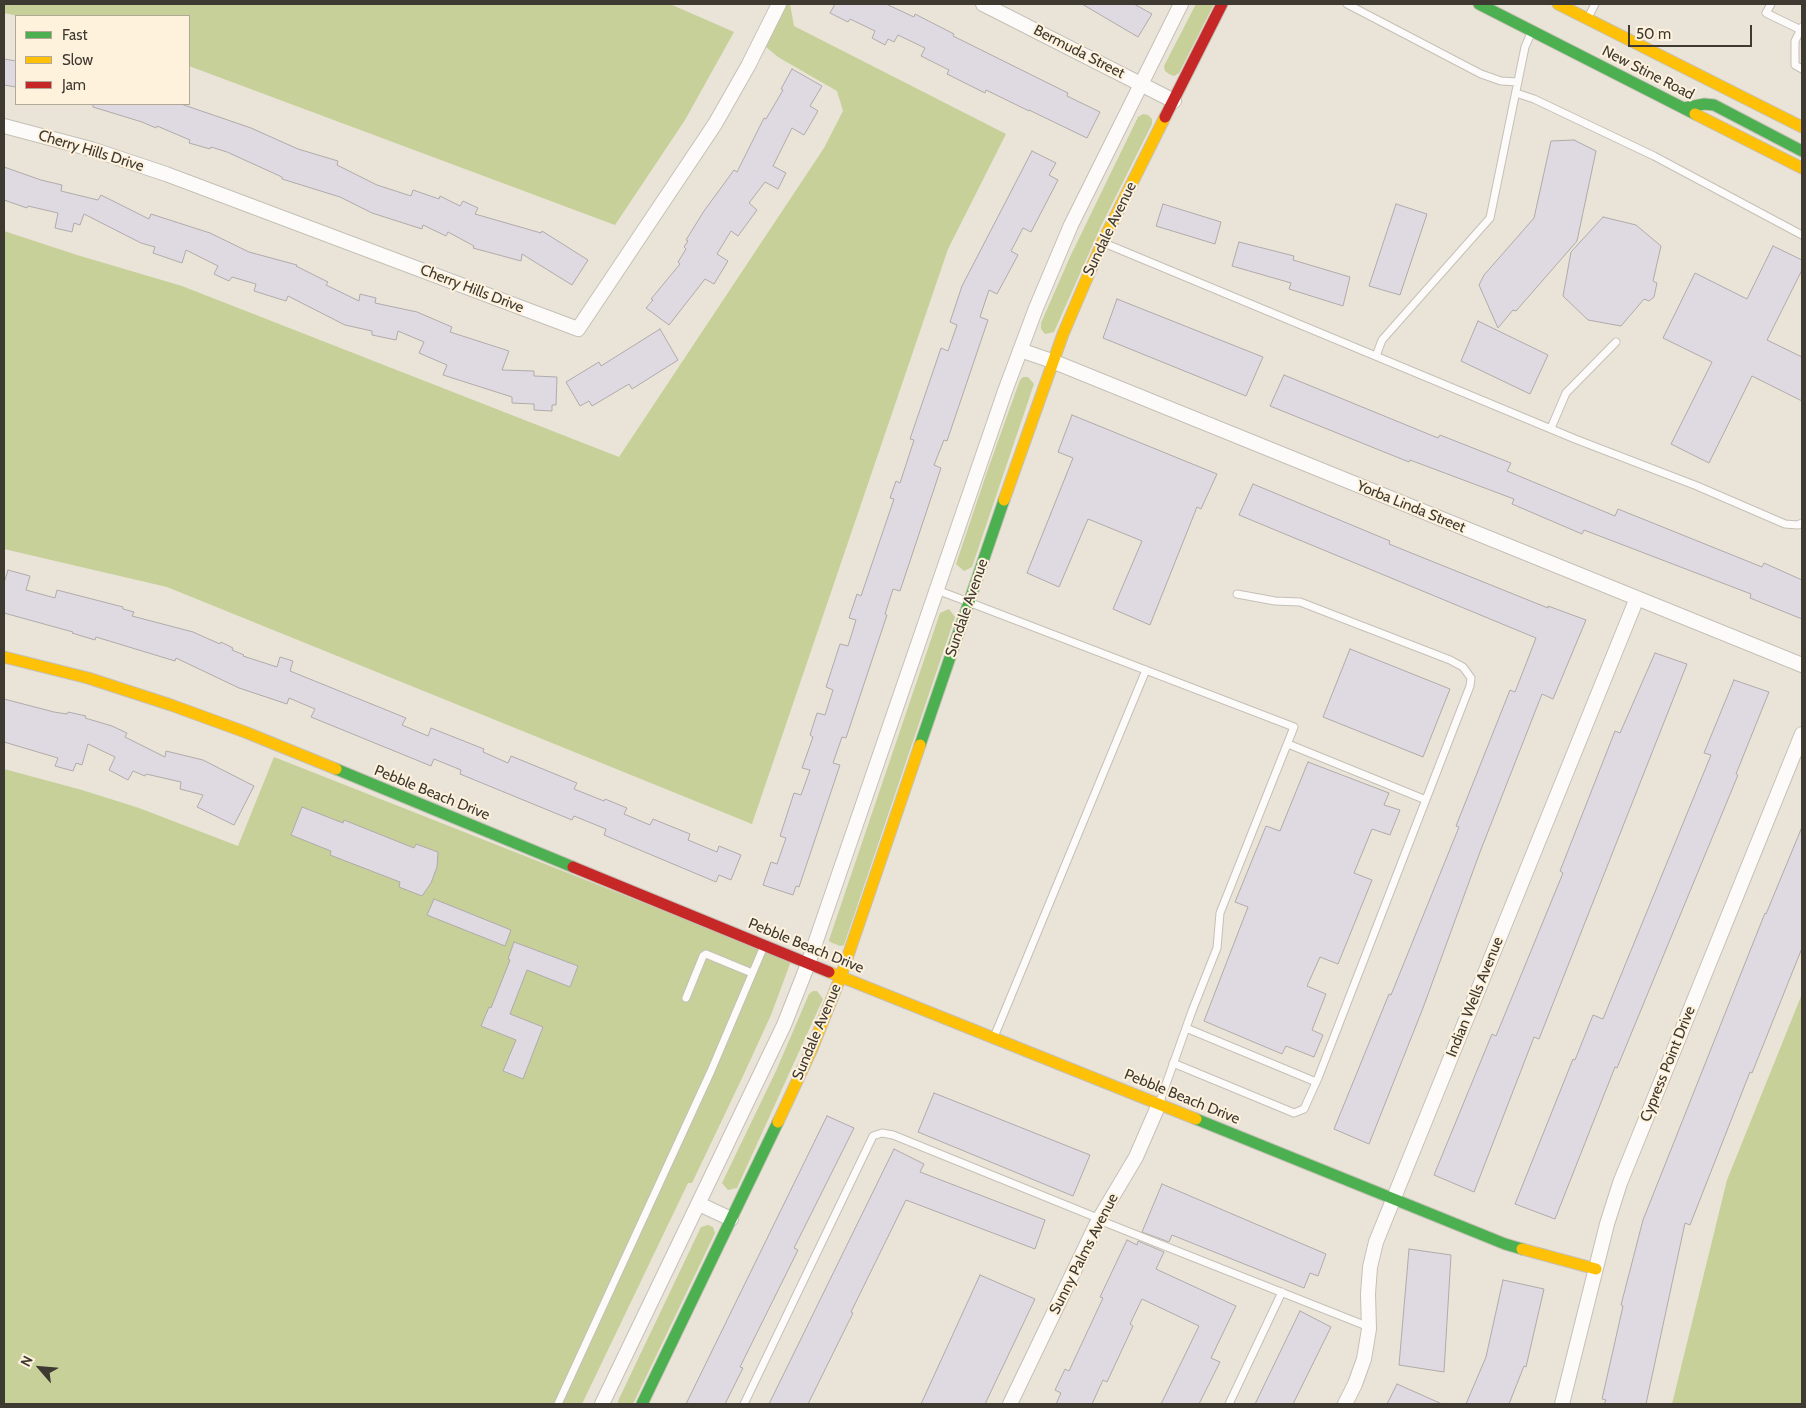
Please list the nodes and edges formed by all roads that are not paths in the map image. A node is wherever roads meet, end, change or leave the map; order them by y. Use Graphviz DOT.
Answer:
graph roads {
  1 [pos="779,4"];
  2 [pos="983,4"];
  3 [pos="1181,4"];
  4 [pos="1222,4"];
  5 [pos="1347,4"];
  6 [pos="1479,4"];
  7 [pos="1558,4"];
  8 [pos="1596,4"];
  9 [pos="1771,4"];
  10 [pos="1588,19"];
  11 [pos="1801,29"];
  12 [pos="1532,30"];
  13 [pos="1802,68"];
  14 [pos="1518,82"];
  15 [pos="1142,84"];
  16 [pos="1516,93"];
  17 [pos="1174,100"];
  18 [pos="1684,108"];
  19 [pos="4,126"];
  20 [pos="1802,127"];
  21 [pos="1802,151"];
  22 [pos="1802,168"];
  23 [pos="1802,235"];
  24 [pos="1102,243"];
  25 [pos="1616,342"];
  26 [pos="1020,350"];
  27 [pos="1376,356"];
  28 [pos="1052,361"];
  29 [pos="1550,428"];
  30 [pos="1802,523"];
  31 [pos="937,590"];
  32 [pos="1238,594"];
  33 [pos="1637,598"];
  34 [pos="969,601"];
  35 [pos="4,657"];
  36 [pos="1802,665"];
  37 [pos="1146,670"];
  38 [pos="1802,734"];
  39 [pos="1288,744"];
  40 [pos="1426,800"];
  41 [pos="764,946"];
  42 [pos="808,964"];
  43 [pos="752,973"];
  44 [pos="841,976"];
  45 [pos="686,998"];
  46 [pos="1186,1028"];
  47 [pos="994,1037"];
  48 [pos="1173,1063"];
  49 [pos="1316,1082"];
  50 [pos="1159,1104"];
  51 [pos="1393,1199"];
  52 [pos="698,1204"];
  53 [pos="730,1219"];
  54 [pos="1099,1219"];
  55 [pos="1596,1269"];
  56 [pos="1282,1292"];
  57 [pos="1368,1327"];
  58 [pos="558,1404"];
  59 [pos="602,1404"];
  60 [pos="642,1404"];
  61 [pos="744,1404"];
  62 [pos="1010,1404"];
  63 [pos="1228,1404"];
  64 [pos="1345,1404"];
  65 [pos="1562,1404"];
  1 -- 19 [label="street, Cherry Hills Drive"];
  2 -- 15 [label="street, Bermuda Street"];
  3 -- 15 [label="street"];
  4 -- 17 [label="street, Sundale Avenue"];
  5 -- 14 [label="lane"];
  6 -- 12 [label="street, New Stine Road"];
  7 -- 10 [label="street, New Stine Road"];
  8 -- 10 [label="lane"];
  9 -- 11 [label="lane"];
  10 -- 20 [label="street, New Stine Road"];
  11 -- 13 [label="lane"];
  12 -- 14 [label="lane"];
  12 -- 18 [label="street, New Stine Road"];
  14 -- 16 [label="lane"];
  15 -- 17 [label="street, Bermuda Street"];
  15 -- 26 [label="street"];
  16 -- 23 [label="lane"];
  16 -- 27 [label="lane"];
  17 -- 24 [label="street, Sundale Avenue"];
  18 -- 21 [label="street"];
  18 -- 22 [label="street, New Stine Road"];
  24 -- 27 [label="lane"];
  24 -- 28 [label="street, Sundale Avenue"];
  25 -- 29 [label="lane"];
  26 -- 28 [label="street, Yorba Linda Street"];
  26 -- 31 [label="street"];
  27 -- 29 [label="lane"];
  28 -- 33 [label="street, Yorba Linda Street"];
  28 -- 34 [label="street, Sundale Avenue"];
  29 -- 30 [label="lane"];
  31 -- 34 [label="lane"];
  31 -- 42 [label="street"];
  32 -- 40 [label="lane"];
  33 -- 36 [label="street, Yorba Linda Street"];
  33 -- 51 [label="street, Indian Wells Avenue"];
  34 -- 37 [label="lane"];
  34 -- 44 [label="street, Sundale Avenue"];
  35 -- 41 [label="street, Pebble Beach Drive"];
  37 -- 39 [label="lane"];
  37 -- 47 [label="lane"];
  38 -- 55 [label="street, Cypress Point Drive"];
  39 -- 40 [label="lane"];
  39 -- 46 [label="lane"];
  40 -- 49 [label="lane"];
  41 -- 42 [label="street, Pebble Beach Drive"];
  41 -- 43 [label="lane"];
  42 -- 44 [label="street, Pebble Beach Drive"];
  42 -- 52 [label="street"];
  43 -- 45 [label="lane"];
  43 -- 58 [label="lane"];
  44 -- 47 [label="street, Pebble Beach Drive"];
  44 -- 53 [label="street, Sundale Avenue"];
  46 -- 48 [label="lane"];
  46 -- 49 [label="lane"];
  47 -- 50 [label="street, Pebble Beach Drive"];
  48 -- 49 [label="lane"];
  48 -- 50 [label="lane"];
  50 -- 51 [label="street, Pebble Beach Drive"];
  50 -- 54 [label="street, Sunny Palms Avenue"];
  51 -- 55 [label="street, Pebble Beach Drive"];
  51 -- 57 [label="street, Indian Wells Avenue"];
  52 -- 53 [label="street"];
  52 -- 59 [label="street"];
  53 -- 60 [label="street, Sundale Avenue"];
  54 -- 56 [label="lane"];
  54 -- 61 [label="lane"];
  54 -- 62 [label="street, Sunny Palms Avenue"];
  55 -- 65 [label="street, Cypress Point Drive"];
  56 -- 57 [label="lane"];
  56 -- 63 [label="lane"];
  57 -- 64 [label="street, Indian Wells Avenue"];
}
